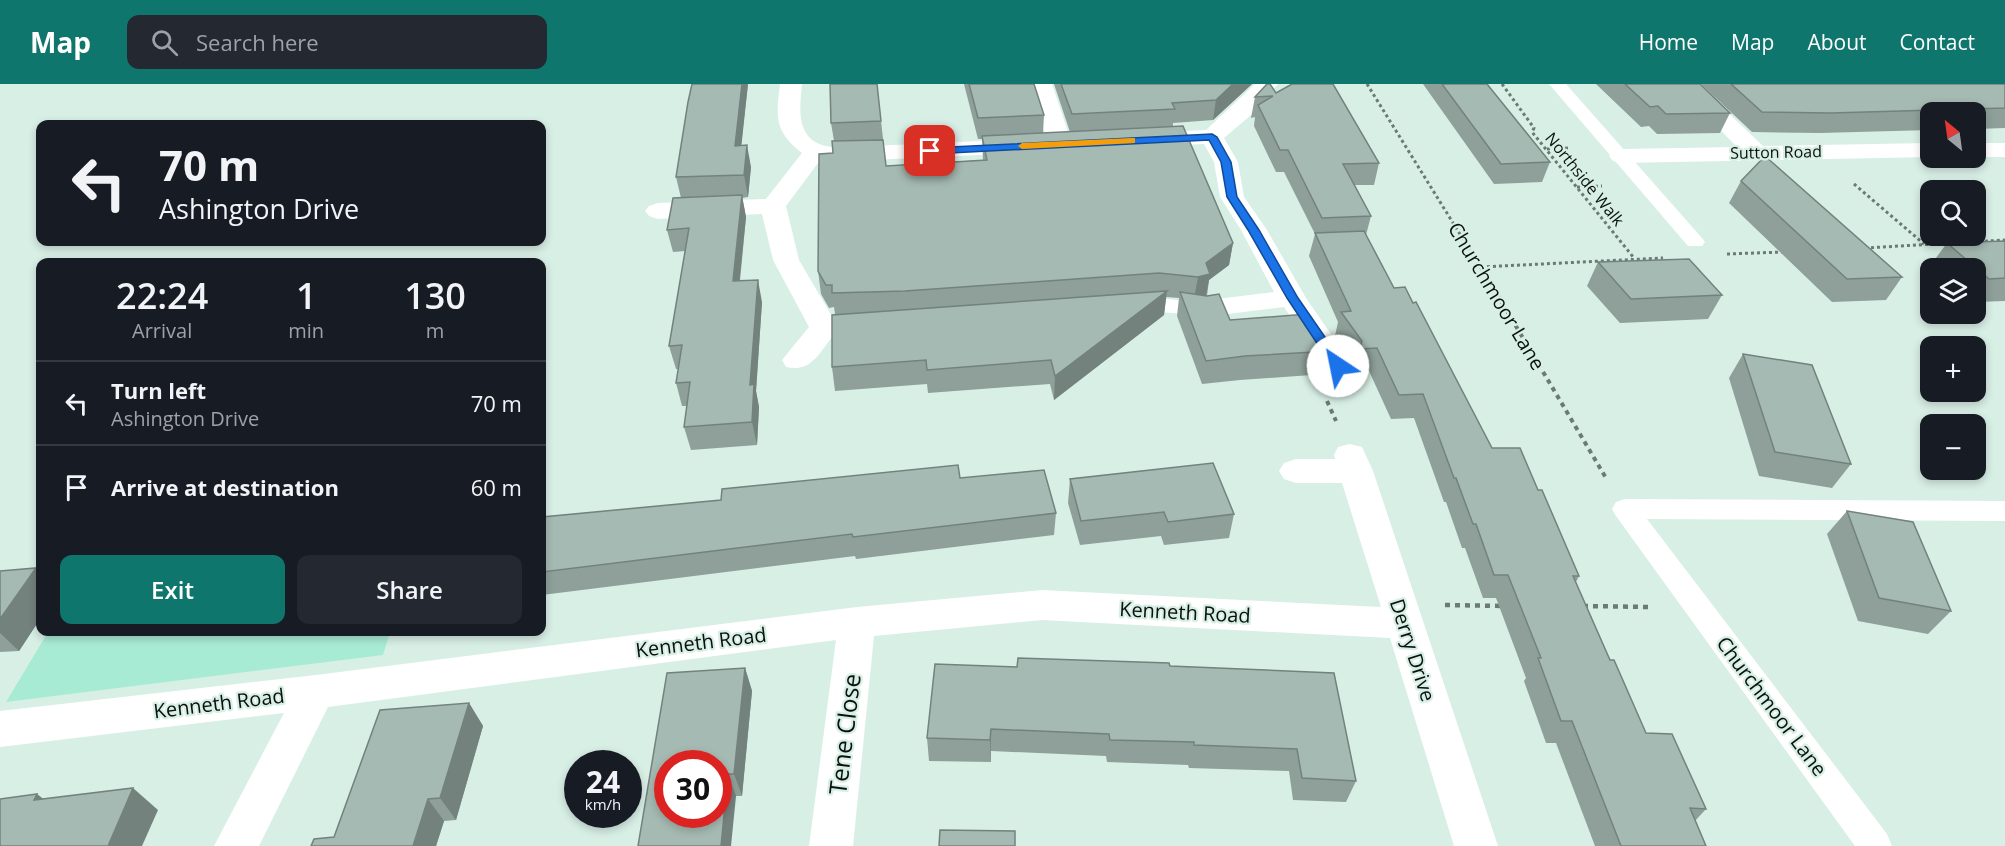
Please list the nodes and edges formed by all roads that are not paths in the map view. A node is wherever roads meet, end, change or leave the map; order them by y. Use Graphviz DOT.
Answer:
graph roads {
  1 [pos="791,84"];
  2 [pos="1041,84"];
  3 [pos="1267,84"];
  4 [pos="1557,84"];
  5 [pos="1686,84"];
  6 [pos="1212,137"];
  7 [pos="1118,141"];
  8 [pos="1083,143"];
  9 [pos="1060,144"];
  10 [pos="1920,150"];
  11 [pos="1986,150"];
  12 [pos="2005,150"];
  13 [pos="815,152"];
  14 [pos="1757,153"];
  15 [pos="1621,156"];
  16 [pos="773,206"];
  17 [pos="658,211"];
  18 [pos="1695,242"];
  19 [pos="1292,298"];
  20 [pos="1111,308"];
  21 [pos="1203,308"];
  22 [pos="902,323"];
  23 [pos="824,328"];
  24 [pos="797,360"];
  25 [pos="1338,366"];
  26 [pos="1296,471"];
  27 [pos="2005,511"];
  28 [pos="1402,614"];
  29 [pos="857,622"];
  30 [pos="316,692"];
  31 [pos="0,729"];
  32 [pos="236,846"];
  33 [pos="831,846"];
  34 [pos="1476,846"];
  35 [pos="1875,846"];
  1 -- 13 [label="street"];
  2 -- 9 [label="street"];
  3 -- 6 [label="street"];
  4 -- 15 [label="lane"];
  5 -- 14 [label="street"];
  6 -- 7 [label="street"];
  6 -- 19 [label="street"];
  8 -- 9 [label="street"];
  9 -- 13 [label="street"];
  10 -- 14 [label="street, Sutton Road"];
  11 -- 12 [label="street"];
  13 -- 16 [label="street"];
  14 -- 15 [label="street, Sutton Road"];
  15 -- 18 [label="lane"];
  16 -- 17 [label="street"];
  16 -- 23 [label="street"];
  19 -- 21 [label="street"];
  19 -- 25 [label="street"];
  20 -- 21 [label="lane"];
  22 -- 23 [label="street"];
  23 -- 24 [label="street"];
  26 -- 28 [label="street, Derry Drive"];
  27 -- 35 [label="lane, Churchmoor Lane"];
  28 -- 29 [label="street, Kenneth Road"];
  28 -- 34 [label="street, Derry Drive"];
  29 -- 30 [label="street, Kenneth Road"];
  29 -- 33 [label="street, Tene Close"];
  30 -- 31 [label="street, Kenneth Road"];
  30 -- 32 [label="street"];
}
